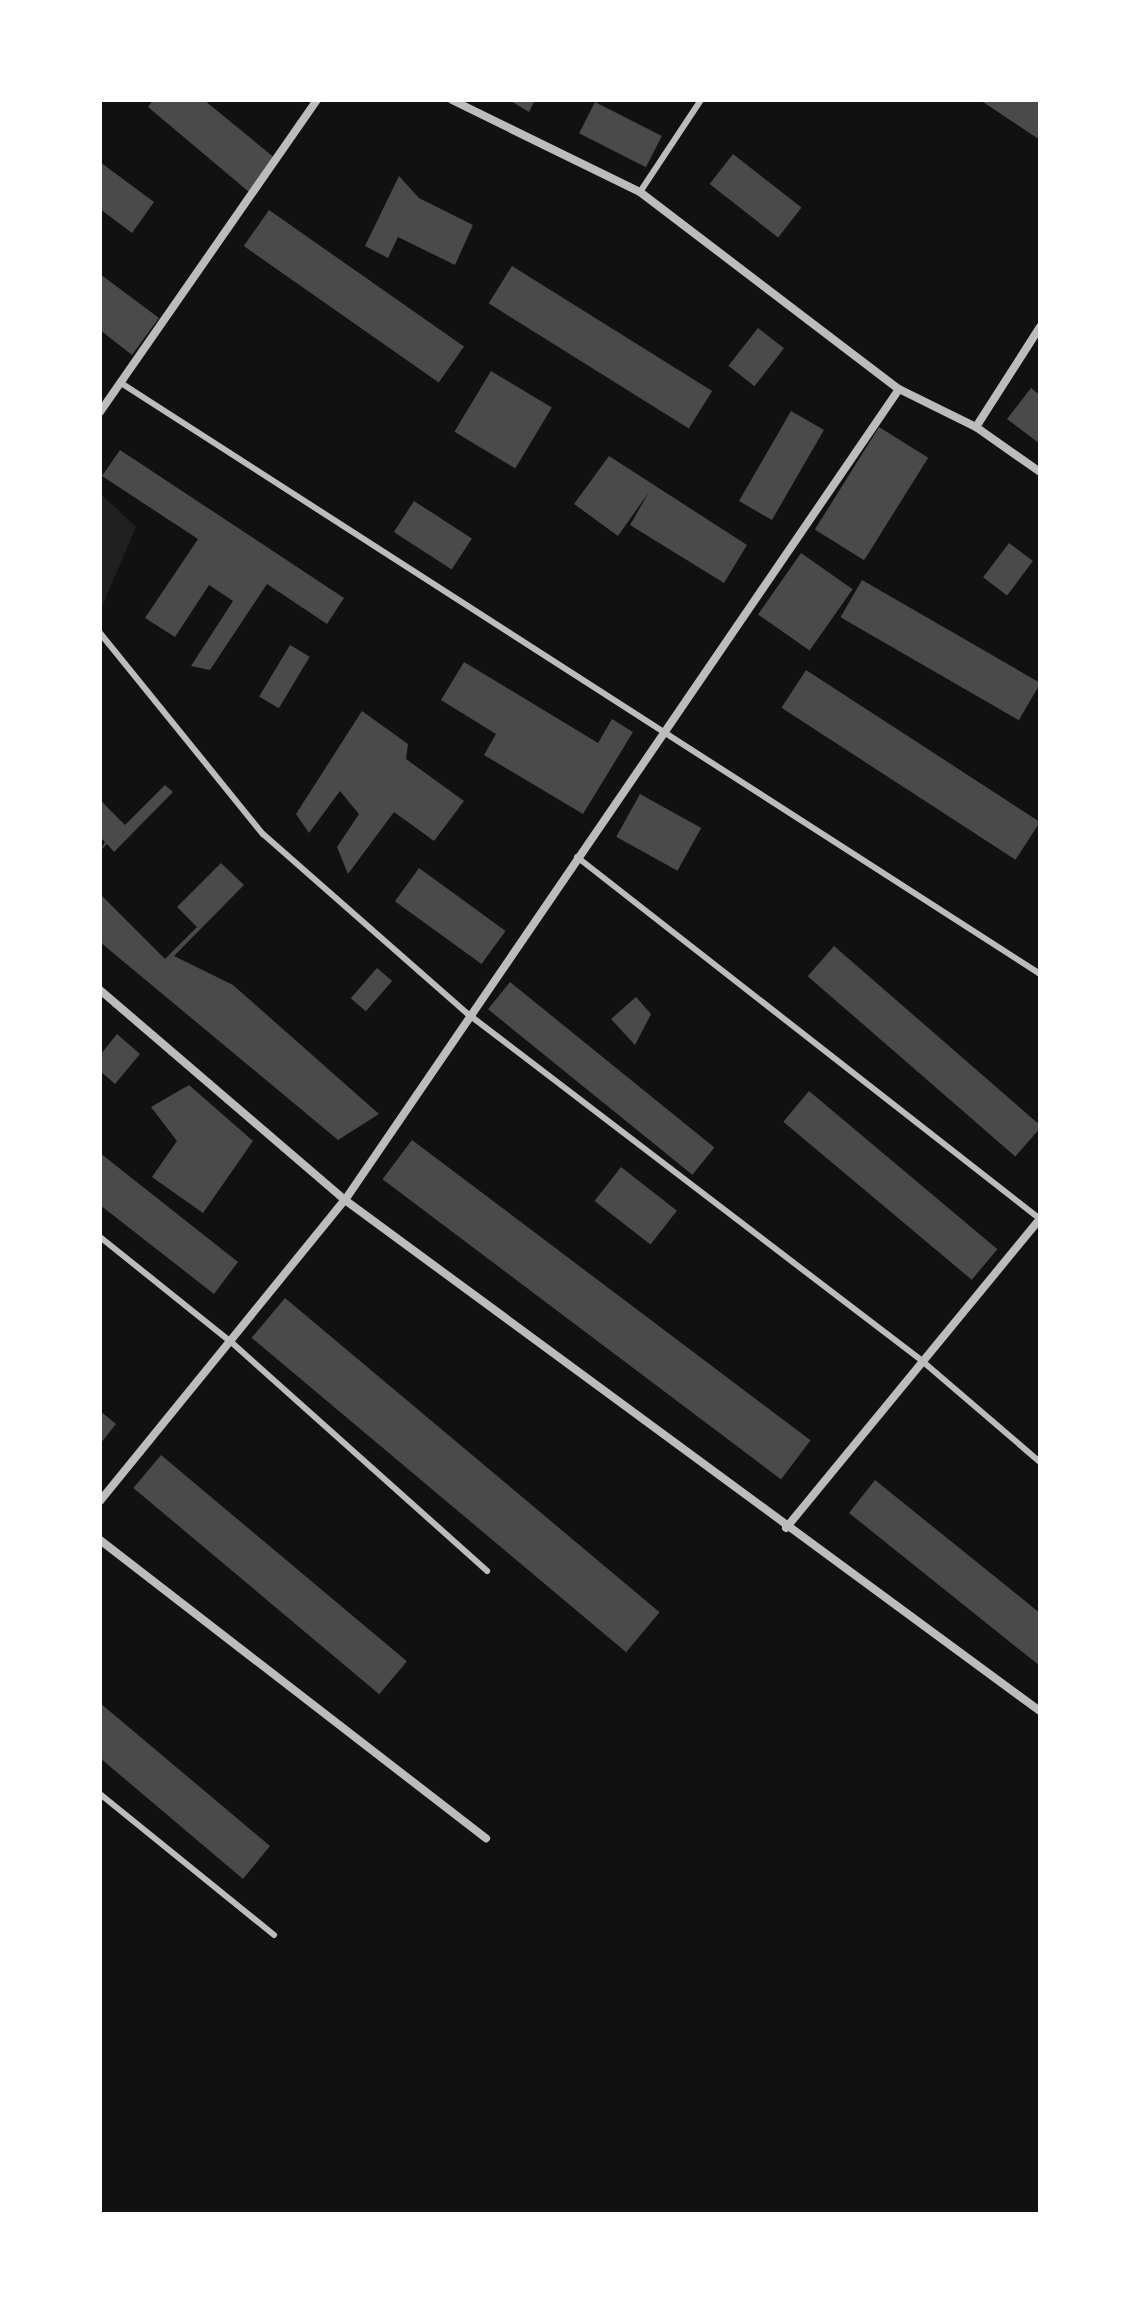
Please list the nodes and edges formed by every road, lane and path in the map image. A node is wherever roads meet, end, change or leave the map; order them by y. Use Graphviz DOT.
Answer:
graph roads {
  1 [pos="317,100"];
  2 [pos="452,100"];
  3 [pos="701,100"];
  4 [pos="640,192"];
  5 [pos="1040,327"];
  6 [pos="121,383"];
  7 [pos="899,389"];
  8 [pos="100,412"];
  9 [pos="976,427"];
  10 [pos="1040,472"];
  11 [pos="100,633"];
  12 [pos="662,733"];
  13 [pos="577,857"];
  14 [pos="1040,974"];
  15 [pos="100,990"];
  16 [pos="468,1014"];
  17 [pos="345,1200"];
  18 [pos="1040,1219"];
  19 [pos="100,1237"];
  20 [pos="230,1341"];
  21 [pos="921,1360"];
  22 [pos="1040,1462"];
  23 [pos="100,1501"];
  24 [pos="786,1528"];
  25 [pos="100,1540"];
  26 [pos="487,1571"];
  27 [pos="1040,1711"];
  28 [pos="100,1794"];
  29 [pos="486,1838"];
  30 [pos="274,1935"];
  1 -- 6 [label="street"];
  2 -- 4 [label="street"];
  3 -- 4 [label="lane"];
  4 -- 7 [label="street"];
  5 -- 9 [label="street"];
  6 -- 8 [label="street"];
  6 -- 12 [label="lane"];
  7 -- 9 [label="street"];
  7 -- 12 [label="street"];
  9 -- 10 [label="street"];
  11 -- 16 [label="lane"];
  12 -- 13 [label="street"];
  12 -- 14 [label="lane"];
  13 -- 16 [label="street"];
  13 -- 18 [label="lane"];
  15 -- 17 [label="street"];
  16 -- 17 [label="street"];
  16 -- 21 [label="lane"];
  17 -- 20 [label="street"];
  17 -- 24 [label="street"];
  18 -- 21 [label="street"];
  19 -- 20 [label="lane"];
  20 -- 23 [label="street"];
  20 -- 26 [label="lane"];
  21 -- 22 [label="lane"];
  21 -- 24 [label="street"];
  24 -- 27 [label="street"];
  25 -- 29 [label="street"];
  28 -- 30 [label="lane"];
}
